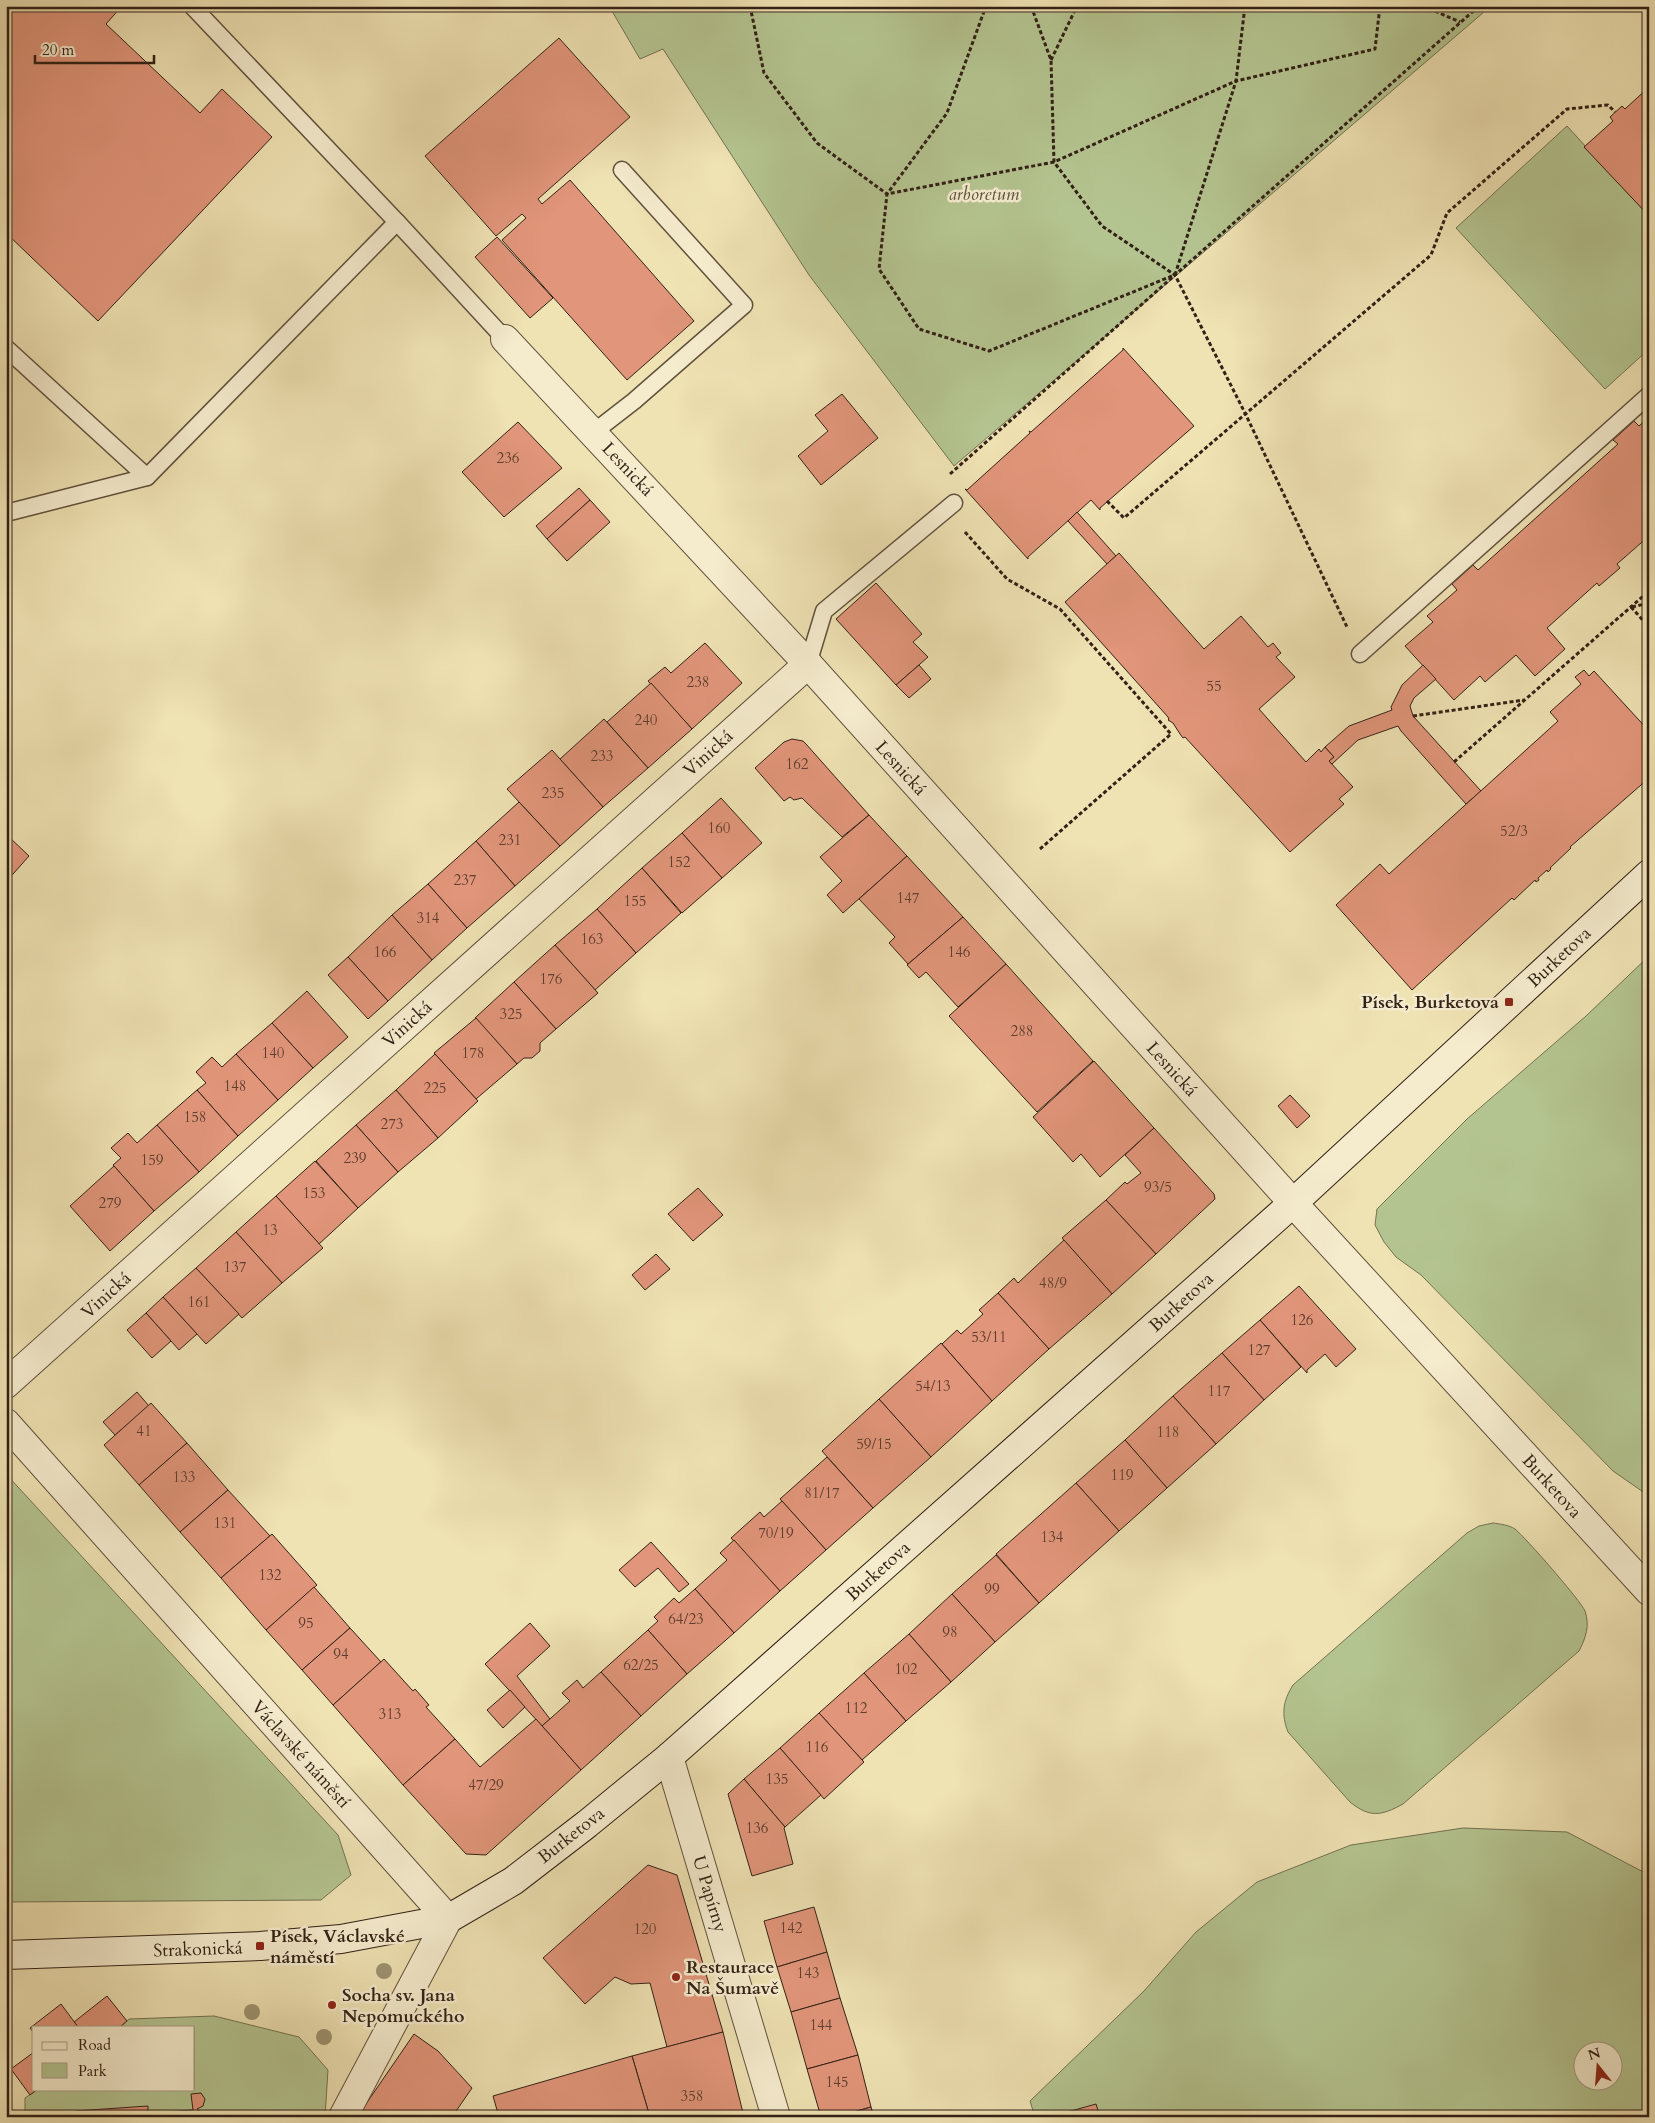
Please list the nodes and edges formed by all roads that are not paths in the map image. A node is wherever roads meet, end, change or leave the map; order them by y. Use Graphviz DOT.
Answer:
graph roads {
  1 [pos="192,6"];
  2 [pos="622,170"];
  3 [pos="398,222"];
  4 [pos="505,339"];
  5 [pos="6,348"];
  6 [pos="1649,395"];
  7 [pos="594,432"];
  8 [pos="146,477"];
  9 [pos="949,507"];
  10 [pos="6,513"];
  11 [pos="1360,654"];
  12 [pos="808,664"];
  13 [pos="1649,874"];
  14 [pos="1293,1203"];
  15 [pos="6,1384"];
  16 [pos="6,1423"];
  17 [pos="1649,1591"];
  18 [pos="669,1757"];
  19 [pos="448,1919"];
  20 [pos="6,1954"];
  21 [pos="343,2117"];
  22 [pos="776,2117"];
  1 -- 3 [label="lane"];
  2 -- 7 [label="lane"];
  3 -- 4 [label="lane"];
  3 -- 8 [label="lane"];
  4 -- 7 [label="street, Lesnická"];
  5 -- 8 [label="lane"];
  6 -- 11 [label="lane"];
  7 -- 12 [label="street, Lesnická"];
  8 -- 10 [label="lane"];
  9 -- 12 [label="lane"];
  12 -- 14 [label="street, Lesnická"];
  12 -- 15 [label="street, Vinická"];
  13 -- 14 [label="street, Burketova"];
  14 -- 17 [label="street, Burketova"];
  14 -- 18 [label="street, Burketova"];
  16 -- 19 [label="street, Václavské náměstí"];
  18 -- 19 [label="street, Burketova"];
  18 -- 22 [label="street, U Papírny"];
  19 -- 20 [label="street, Strakonická"];
  19 -- 21 [label="street"];
}
